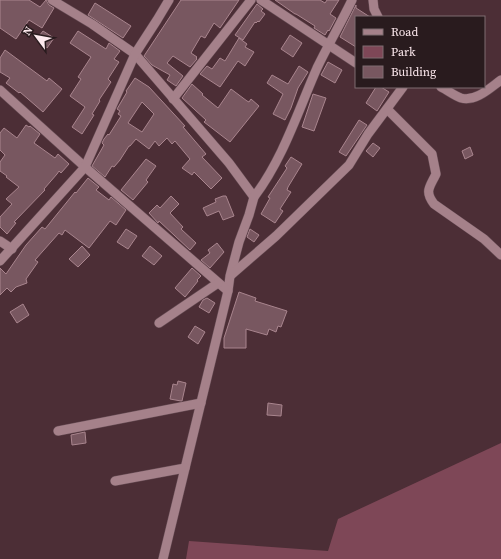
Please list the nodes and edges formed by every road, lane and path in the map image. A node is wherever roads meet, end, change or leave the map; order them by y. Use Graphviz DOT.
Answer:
graph roads {
  1 [pos="52,0"];
  2 [pos="169,0"];
  3 [pos="251,0"];
  4 [pos="261,0"];
  5 [pos="352,0"];
  6 [pos="373,0"];
  7 [pos="378,16"];
  8 [pos="329,46"];
  9 [pos="135,54"];
  10 [pos="355,62"];
  11 [pos="501,80"];
  12 [pos="399,88"];
  13 [pos="444,88"];
  14 [pos="0,90"];
  15 [pos="173,99"];
  16 [pos="387,109"];
  17 [pos="85,167"];
  18 [pos="254,197"];
  19 [pos="0,241"];
  20 [pos="12,249"];
  21 [pos="501,255"];
  22 [pos="0,261"];
  23 [pos="230,276"];
  24 [pos="218,283"];
  25 [pos="228,291"];
  26 [pos="159,323"];
  27 [pos="201,403"];
  28 [pos="58,431"];
  29 [pos="185,468"];
  30 [pos="115,481"];
  31 [pos="166,559"];
  1 -- 9 [label="street"];
  2 -- 9 [label="street"];
  3 -- 15 [label="street"];
  4 -- 8 [label="street"];
  5 -- 8 [label="street"];
  6 -- 7 [label="street"];
  8 -- 10 [label="street"];
  8 -- 18 [label="street"];
  9 -- 15 [label="street"];
  9 -- 17 [label="street"];
  11 -- 13 [label="street"];
  12 -- 16 [label="street"];
  14 -- 17 [label="street"];
  15 -- 18 [label="street"];
  16 -- 21 [label="street"];
  16 -- 23 [label="street"];
  17 -- 20 [label="street"];
  17 -- 24 [label="street"];
  18 -- 23 [label="street"];
  19 -- 20 [label="street"];
  20 -- 22 [label="street"];
  23 -- 25 [label="street"];
  24 -- 25 [label="street"];
  24 -- 26 [label="street"];
  25 -- 27 [label="street"];
  27 -- 28 [label="street"];
  27 -- 29 [label="street"];
  29 -- 30 [label="street"];
  29 -- 31 [label="street"];
}
